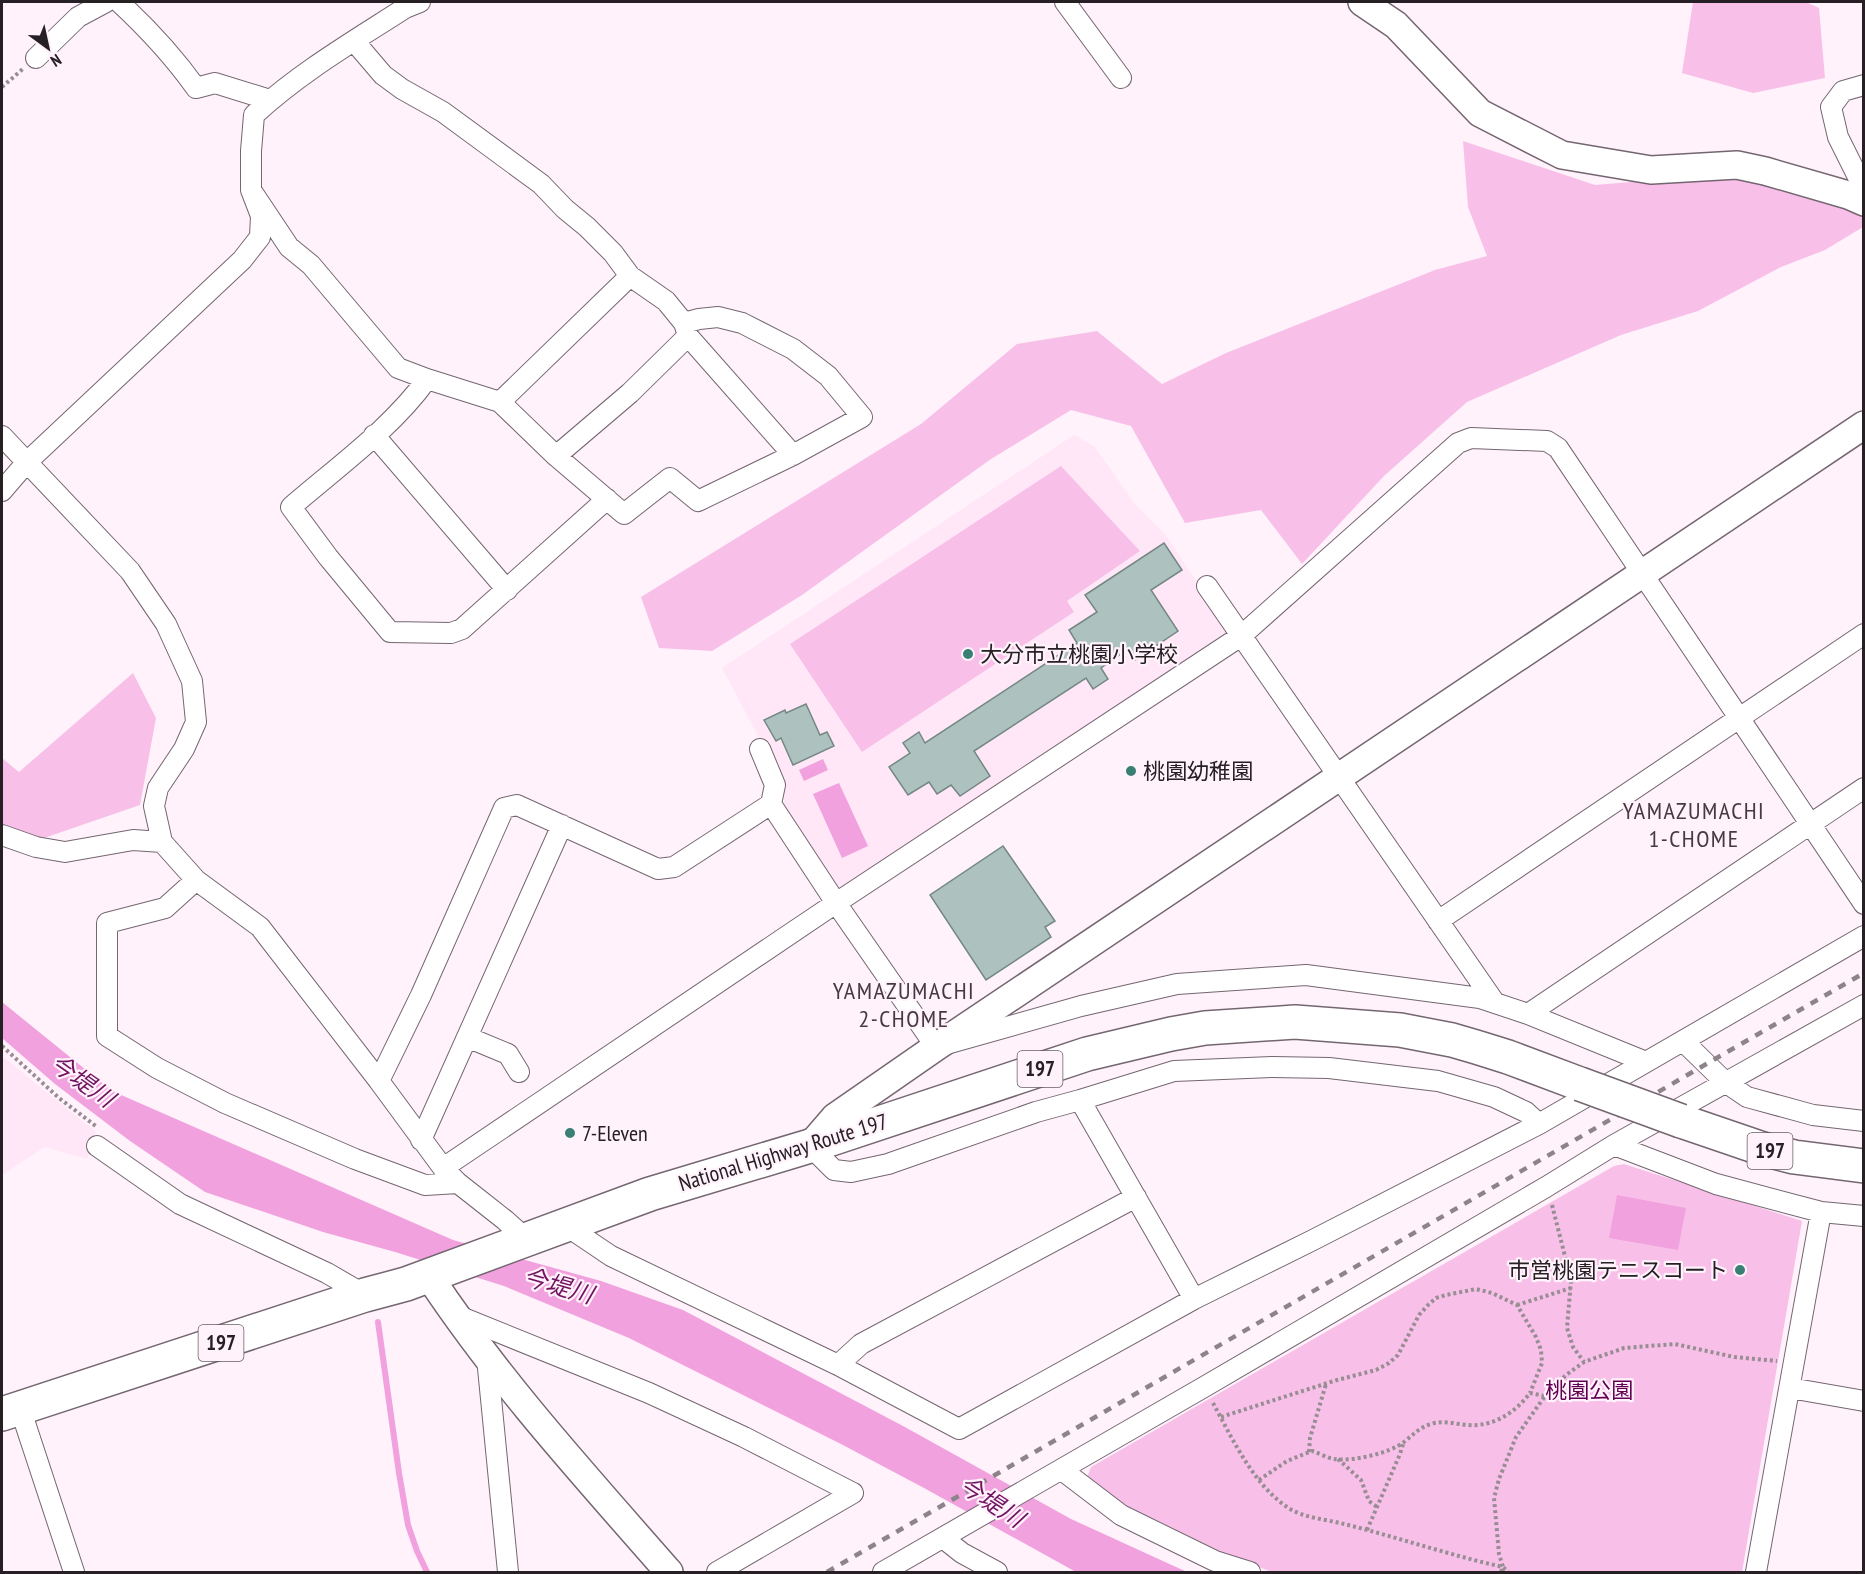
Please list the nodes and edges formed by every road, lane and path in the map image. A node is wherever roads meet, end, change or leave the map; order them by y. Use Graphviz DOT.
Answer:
graph roads {
  1 [pos="106,2"];
  2 [pos="119,2"];
  3 [pos="420,2"];
  4 [pos="1065,2"];
  5 [pos="1362,2"];
  6 [pos="354,41"];
  7 [pos="36,58"];
  8 [pos="1121,78"];
  9 [pos="1863,85"];
  10 [pos="2,87"];
  11 [pos="270,100"];
  12 [pos="1863,189"];
  13 [pos="251,190"];
  14 [pos="1863,202"];
  15 [pos="630,276"];
  16 [pos="686,330"];
  17 [pos="427,379"];
  18 [pos="500,402"];
  19 [pos="1863,424"];
  20 [pos="374,435"];
  21 [pos="2,436"];
  22 [pos="793,455"];
  23 [pos="556,456"];
  24 [pos="26,463"];
  25 [pos="2,491"];
  26 [pos="607,499"];
  27 [pos="1641,574"];
  28 [pos="1207,586"];
  29 [pos="507,590"];
  30 [pos="1863,634"];
  31 [pos="1241,636"];
  32 [pos="1739,718"];
  33 [pos="760,749"];
  34 [pos="1339,777"];
  35 [pos="1863,788"];
  36 [pos="771,804"];
  37 [pos="1810,824"];
  38 [pos="562,825"];
  39 [pos="2,835"];
  40 [pos="162,842"];
  41 [pos="195,880"];
  42 [pos="836,903"];
  43 [pos="1863,904"];
  44 [pos="1438,921"];
  45 [pos="1863,936"];
  46 [pos="1495,1003"];
  47 [pos="1863,1005"];
  48 [pos="1528,1014"];
  49 [pos="467,1037"];
  50 [pos="1683,1041"];
  51 [pos="2,1046"];
  52 [pos="936,1047"];
  53 [pos="1646,1062"];
  54 [pos="519,1072"];
  55 [pos="379,1082"];
  56 [pos="1725,1082"];
  57 [pos="1080,1100"];
  58 [pos="1863,1121"];
  59 [pos="1539,1124"];
  60 [pos="101,1140"];
  61 [pos="421,1140"];
  62 [pos="1614,1145"];
  63 [pos="810,1146"];
  64 [pos="1863,1166"];
  65 [pos="443,1168"];
  66 [pos="458,1183"];
  67 [pos="1546,1187"];
  68 [pos="1136,1197"];
  69 [pos="1821,1212"];
  70 [pos="1863,1216"];
  71 [pos="565,1225"];
  72 [pos="521,1242"];
  73 [pos="435,1274"];
  74 [pos="1570,1288"];
  75 [pos="365,1295"];
  76 [pos="1194,1299"];
  77 [pos="1517,1305"];
  78 [pos="454,1314"];
  79 [pos="487,1358"];
  80 [pos="1584,1362"];
  81 [pos="1794,1364"];
  82 [pos="838,1365"];
  83 [pos="1326,1384"];
  84 [pos="1204,1387"];
  85 [pos="1790,1388"];
  86 [pos="1530,1394"];
  87 [pos="1545,1396"];
  88 [pos="1863,1401"];
  89 [pos="11,1411"];
  90 [pos="1221,1417"];
  91 [pos="1403,1443"];
  92 [pos="1309,1452"];
  93 [pos="1338,1459"];
  94 [pos="1062,1470"];
  95 [pos="1259,1480"];
  96 [pos="1377,1507"];
  97 [pos="1367,1530"];
  98 [pos="952,1533"];
  99 [pos="1502,1570"];
  100 [pos="74,1572"];
  101 [pos="508,1572"];
  102 [pos="669,1572"];
  103 [pos="717,1572"];
  104 [pos="883,1572"];
  105 [pos="997,1572"];
  106 [pos="1250,1572"];
  107 [pos="1508,1572"];
  108 [pos="1756,1572"];
  1 -- 7 [label="street"];
  2 -- 11 [label="street"];
  3 -- 6 [label="street"];
  4 -- 8 [label="street"];
  5 -- 14 [label="street"];
  6 -- 11 [label="street"];
  6 -- 15 [label="street"];
  7 -- 10 [label="path"];
  9 -- 12 [label="street"];
  11 -- 13 [label="street"];
  13 -- 17 [label="street"];
  13 -- 24 [label="street"];
  15 -- 16 [label="street"];
  15 -- 18 [label="street"];
  16 -- 22 [label="street"];
  16 -- 22 [label="street"];
  16 -- 23 [label="street"];
  17 -- 18 [label="street"];
  17 -- 20 [label="street"];
  18 -- 23 [label="street"];
  19 -- 27 [label="street"];
  20 -- 29 [label="street"];
  20 -- 29 [label="street"];
  21 -- 24 [label="street"];
  22 -- 26 [label="street"];
  23 -- 26 [label="street"];
  24 -- 25 [label="street"];
  24 -- 40 [label="street"];
  26 -- 29 [label="street"];
  27 -- 31 [label="street"];
  27 -- 32 [label="street"];
  27 -- 34 [label="street"];
  28 -- 31 [label="street"];
  30 -- 32 [label="street"];
  31 -- 34 [label="street"];
  31 -- 42 [label="street"];
  32 -- 37 [label="street"];
  32 -- 44 [label="street"];
  33 -- 36 [label="street"];
  34 -- 44 [label="street"];
  34 -- 52 [label="street"];
  35 -- 37 [label="street"];
  36 -- 38 [label="street"];
  36 -- 42 [label="street"];
  37 -- 43 [label="street"];
  37 -- 48 [label="street"];
  38 -- 49 [label="street"];
  38 -- 55 [label="street"];
  39 -- 40 [label="street"];
  40 -- 41 [label="street"];
  41 -- 55 [label="street"];
  41 -- 66 [label="street"];
  42 -- 52 [label="street"];
  42 -- 65 [label="street"];
  44 -- 46 [label="street"];
  45 -- 50 [label="street"];
  46 -- 48 [label="street"];
  46 -- 52 [label="street"];
  47 -- 56 [label="street"];
  48 -- 53 [label="street"];
  49 -- 54 [label="street"];
  49 -- 61 [label="street"];
  50 -- 53 [label="street"];
  50 -- 56 [label="street"];
  51 -- 60 [label="path"];
  52 -- 63 [label="street"];
  53 -- 59 [label="street"];
  55 -- 61 [label="street"];
  56 -- 58 [label="street"];
  56 -- 62 [label="street"];
  57 -- 59 [label="street"];
  57 -- 63 [label="street"];
  57 -- 68 [label="street"];
  59 -- 76 [label="street"];
  60 -- 75 [label="street"];
  61 -- 65 [label="street"];
  62 -- 67 [label="street"];
  62 -- 69 [label="street"];
  63 -- 64 [label="highway, National Highway Route 197 / 197, bridge"];
  63 -- 71 [label="highway, National Highway Route 197 / 197"];
  65 -- 66 [label="street"];
  66 -- 72 [label="street"];
  67 -- 74 [label="path"];
  67 -- 84 [label="street"];
  68 -- 76 [label="street"];
  68 -- 82 [label="street"];
  69 -- 70 [label="street"];
  69 -- 81 [label="street"];
  71 -- 72 [label="highway, National Highway Route 197 / 197"];
  71 -- 82 [label="street"];
  72 -- 73 [label="highway, National Highway Route 197 / 197"];
  73 -- 75 [label="highway, National Highway Route 197 / 197"];
  73 -- 78 [label="street"];
  74 -- 77 [label="path"];
  74 -- 80 [label="path"];
  75 -- 89 [label="highway, National Highway Route 197 / 197"];
  76 -- 82 [label="street"];
  77 -- 83 [label="path"];
  77 -- 86 [label="path"];
  78 -- 79 [label="street"];
  78 -- 103 [label="street"];
  79 -- 101 [label="street"];
  79 -- 102 [label="street"];
  80 -- 81 [label="path"];
  80 -- 87 [label="path"];
  81 -- 85 [label="street"];
  83 -- 90 [label="path"];
  83 -- 92 [label="path"];
  84 -- 90 [label="path"];
  84 -- 94 [label="street"];
  85 -- 88 [label="street"];
  85 -- 108 [label="street"];
  86 -- 87 [label="path"];
  86 -- 91 [label="path"];
  87 -- 99 [label="path"];
  89 -- 100 [label="street"];
  90 -- 95 [label="path"];
  91 -- 93 [label="path"];
  91 -- 96 [label="path"];
  92 -- 93 [label="path"];
  92 -- 95 [label="path"];
  93 -- 96 [label="path"];
  94 -- 98 [label="street"];
  94 -- 106 [label="street"];
  95 -- 97 [label="path"];
  96 -- 97 [label="path"];
  97 -- 99 [label="path"];
  98 -- 104 [label="street"];
  98 -- 105 [label="street"];
  99 -- 107 [label="path"];
}
